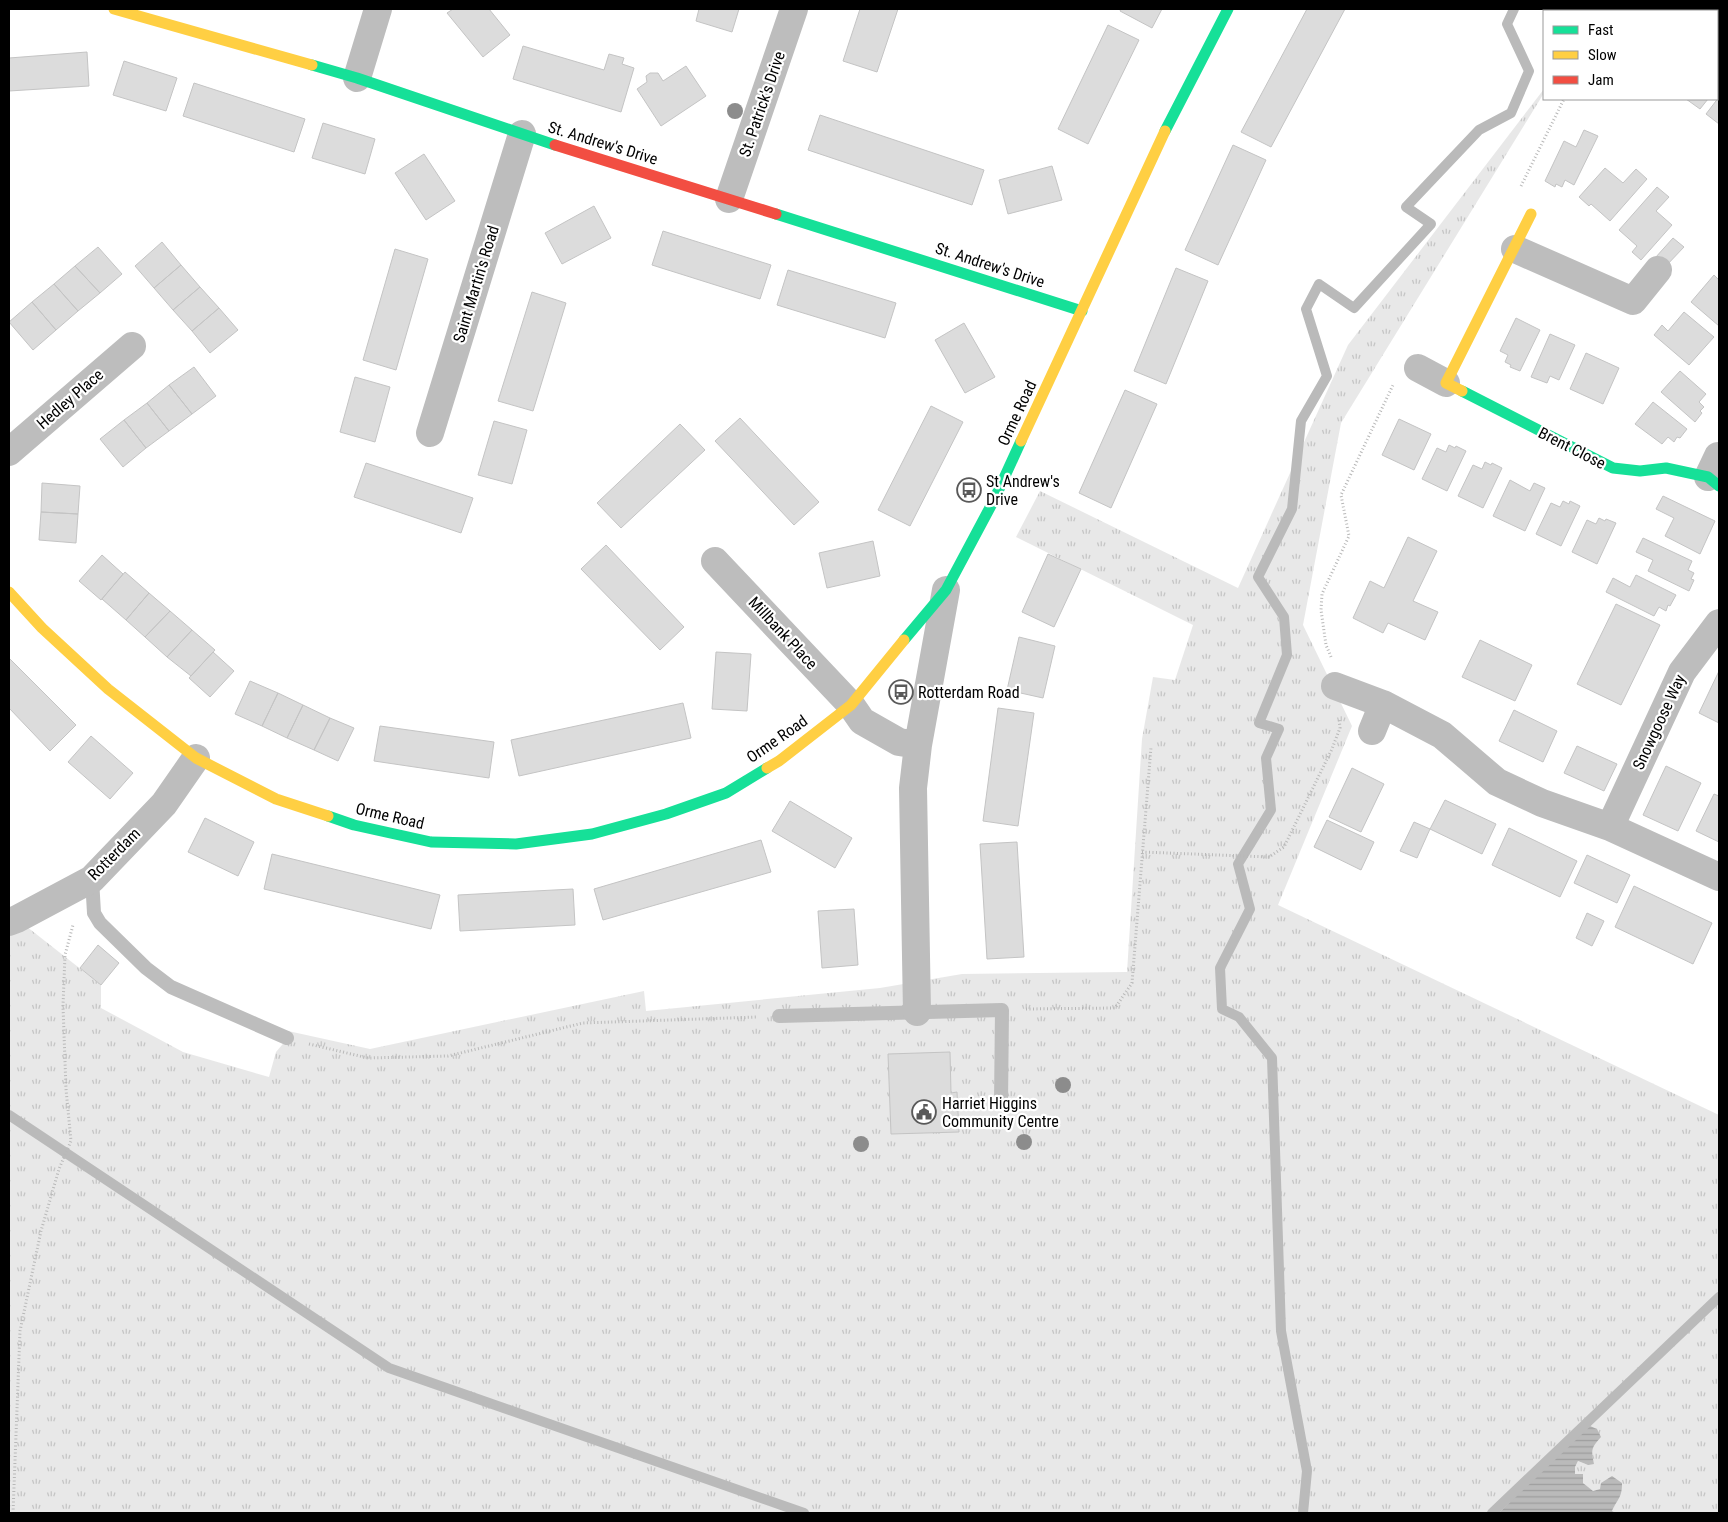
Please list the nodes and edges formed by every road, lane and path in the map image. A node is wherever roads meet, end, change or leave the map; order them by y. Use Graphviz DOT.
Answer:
graph roads {
  1 [pos="114,9"];
  2 [pos="378,9"];
  3 [pos="794,9"];
  4 [pos="1228,9"];
  5 [pos="357,78"];
  6 [pos="1564,100"];
  7 [pos="522,134"];
  8 [pos="1519,191"];
  9 [pos="729,199"];
  10 [pos="1531,214"];
  11 [pos="1515,249"];
  12 [pos="1658,270"];
  13 [pos="1082,311"];
  14 [pos="132,346"];
  15 [pos="1418,368"];
  16 [pos="1446,383"];
  17 [pos="430,433"];
  18 [pos="9,452"];
  19 [pos="1715,473"];
  20 [pos="715,562"];
  21 [pos="946,590"];
  22 [pos="9,592"];
  23 [pos="1719,623"];
  24 [pos="1335,686"];
  25 [pos="1382,704"];
  26 [pos="851,706"];
  27 [pos="1372,731"];
  28 [pos="918,745"];
  29 [pos="1151,747"];
  30 [pos="196,758"];
  31 [pos="1610,828"];
  32 [pos="1142,852"];
  33 [pos="1719,877"];
  34 [pos="92,879"];
  35 [pos="9,922"];
  36 [pos="74,922"];
  37 [pos="1002,1010"];
  38 [pos="917,1012"];
  39 [pos="779,1016"];
  40 [pos="287,1038"];
  41 [pos="1001,1103"];
  42 [pos="13,1513"];
  1 -- 5 [label="street, St. Andrew's Drive"];
  2 -- 5 [label="street"];
  3 -- 9 [label="street, St. Patrick's Drive"];
  4 -- 13 [label="street, Orme Road"];
  5 -- 7 [label="street, St. Andrew's Drive"];
  6 -- 8 [label="path"];
  7 -- 9 [label="street, St. Andrew's Drive"];
  7 -- 17 [label="street, Saint Martin's Road"];
  9 -- 13 [label="street, St. Andrew's Drive"];
  10 -- 11 [label="street"];
  11 -- 12 [label="street"];
  11 -- 16 [label="street"];
  13 -- 21 [label="street, Orme Road"];
  14 -- 18 [label="street, Hedley Place"];
  15 -- 16 [label="street, Brent Close"];
  15 -- 24 [label="path"];
  16 -- 19 [label="street, Brent Close"];
  20 -- 26 [label="street, Millbank Place"];
  21 -- 26 [label="street, Orme Road"];
  21 -- 28 [label="street"];
  22 -- 30 [label="street, Orme Road"];
  23 -- 31 [label="street, Snowgoose Way"];
  24 -- 25 [label="street"];
  24 -- 32 [label="path"];
  25 -- 27 [label="street"];
  25 -- 31 [label="street"];
  26 -- 28 [label="street"];
  26 -- 30 [label="street, Orme Road"];
  28 -- 38 [label="street"];
  29 -- 32 [label="path"];
  30 -- 34 [label="street, Rotterdam"];
  31 -- 33 [label="street"];
  32 -- 37 [label="path"];
  34 -- 35 [label="street, Rotterdam"];
  34 -- 40 [label="lane"];
  36 -- 42 [label="path"];
  37 -- 38 [label="lane"];
  37 -- 41 [label="lane"];
  38 -- 39 [label="lane"];
  39 -- 40 [label="path"];
}
